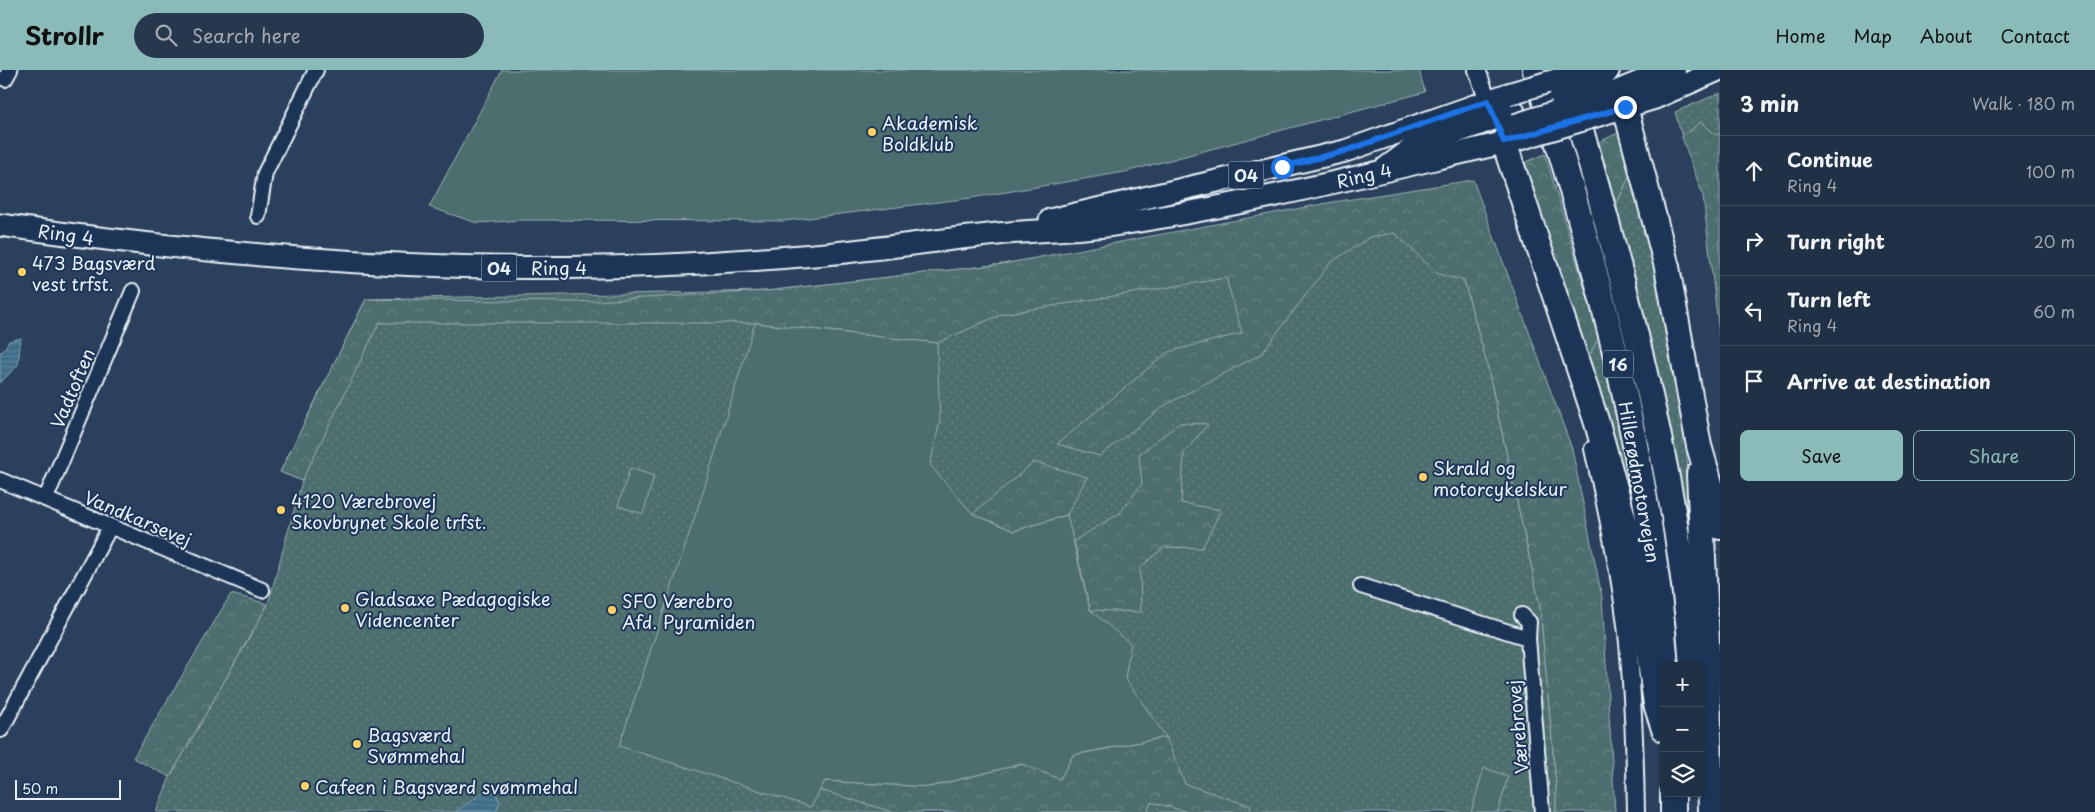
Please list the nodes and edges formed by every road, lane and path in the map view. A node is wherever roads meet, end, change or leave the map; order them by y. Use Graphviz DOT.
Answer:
graph roads {
  1 [pos="316,70"];
  2 [pos="1477,70"];
  3 [pos="1535,70"];
  4 [pos="1563,70"];
  5 [pos="1673,70"];
  6 [pos="1718,70"];
  7 [pos="1607,88"];
  8 [pos="1506,119"];
  9 [pos="1387,170"];
  10 [pos="258,216"];
  11 [pos="0,225"];
  12 [pos="999,234"];
  13 [pos="134,291"];
  14 [pos="1584,386"];
  15 [pos="1699,446"];
  16 [pos="0,480"];
  17 [pos="46,498"];
  18 [pos="110,527"];
  19 [pos="1720,527"];
  20 [pos="1361,586"];
  21 [pos="262,590"];
  22 [pos="1522,615"];
  23 [pos="1528,638"];
  24 [pos="1666,662"];
  25 [pos="1692,662"];
  26 [pos="1660,716"];
  27 [pos="1,730"];
  28 [pos="1673,797"];
  29 [pos="1699,797"];
  30 [pos="1542,812"];
  31 [pos="1636,812"];
  32 [pos="1673,812"];
  33 [pos="1699,812"];
  34 [pos="1712,812"];
  1 -- 10 [label="street"];
  2 -- 8 [label="street"];
  3 -- 24 [label="highway, Hillerødmotorvejen / 16"];
  4 -- 25 [label="highway, Hillerødmotorvejen / 16"];
  5 -- 7 [label="highway"];
  6 -- 7 [label="main road, Ring 4 / O4"];
  7 -- 8 [label="main road, Ring 4 / O4, bridge"];
  7 -- 8 [label="highway, bridge"];
  7 -- 15 [label="highway"];
  8 -- 9 [label="highway"];
  8 -- 12 [label="main road, Ring 4 / O4"];
  8 -- 14 [label="highway"];
  9 -- 12 [label="main road, Ring 4 / O4"];
  11 -- 12 [label="main road, Ring 4 / O4"];
  13 -- 17 [label="street, Vadtoften"];
  14 -- 26 [label="highway"];
  14 -- 31 [label="street"];
  15 -- 19 [label="highway"];
  15 -- 34 [label="highway"];
  16 -- 17 [label="street, Vandkarsevej"];
  17 -- 18 [label="street, Vandkarsevej"];
  18 -- 21 [label="street, Vandkarsevej"];
  18 -- 27 [label="street"];
  20 -- 23 [label="street"];
  22 -- 23 [label="street, Værebrovej"];
  23 -- 30 [label="street, Værebrovej"];
  28 -- 32 [label="highway"];
  29 -- 33 [label="highway"];
}
